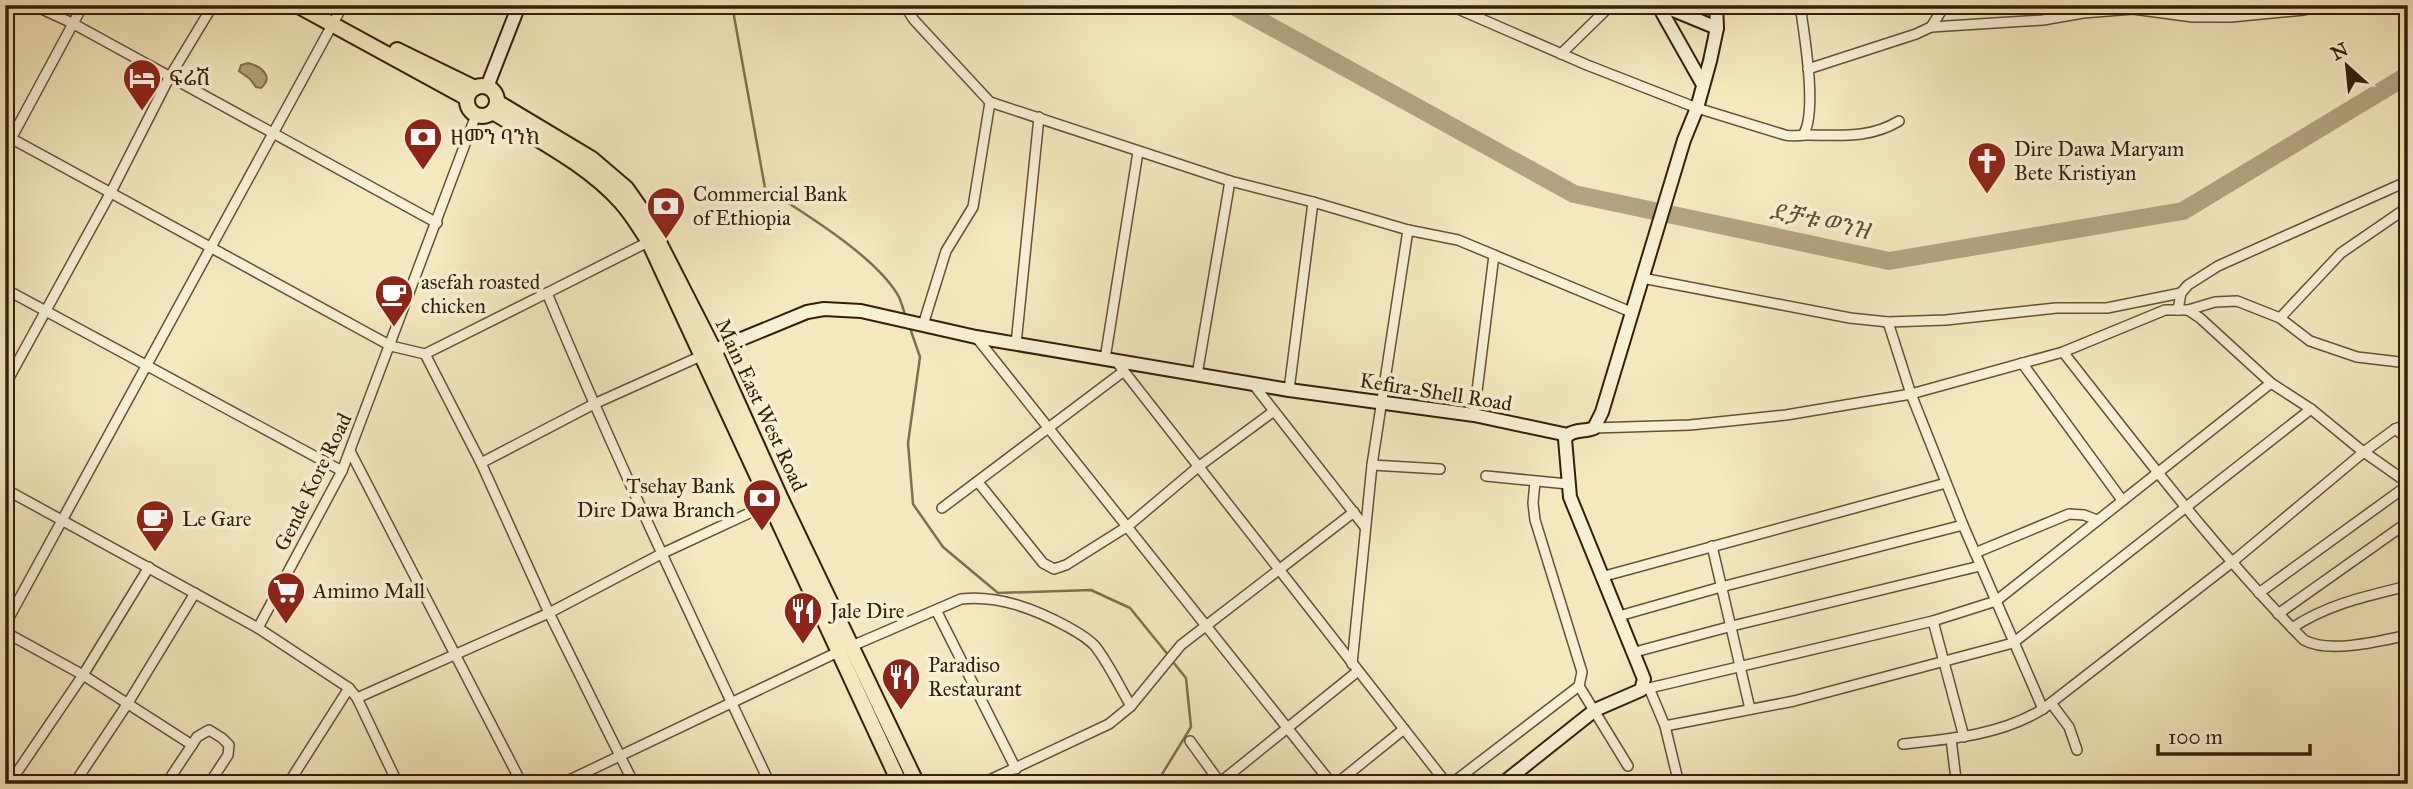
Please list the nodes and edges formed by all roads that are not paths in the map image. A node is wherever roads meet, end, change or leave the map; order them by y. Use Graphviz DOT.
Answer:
graph roads {
  1 [pos="33,5"];
  2 [pos="83,5"];
  3 [pos="213,5"];
  4 [pos="297,5"];
  5 [pos="312,5"];
  6 [pos="344,5"];
  7 [pos="519,5"];
  8 [pos="910,5"];
  9 [pos="1449,5"];
  10 [pos="1611,5"];
  11 [pos="1660,5"];
  12 [pos="1717,5"];
  13 [pos="1800,5"];
  14 [pos="1945,5"];
  15 [pos="2325,5"];
  16 [pos="334,22"];
  17 [pos="72,23"];
  18 [pos="1931,27"];
  19 [pos="1717,28"];
  20 [pos="1561,54"];
  21 [pos="1808,69"];
  22 [pos="169,78"];
  23 [pos="1702,83"];
  24 [pos="476,91"];
  25 [pos="990,102"];
  26 [pos="495,107"];
  27 [pos="1697,108"];
  28 [pos="476,115"];
  29 [pos="1039,117"];
  30 [pos="1899,121"];
  31 [pos="274,134"];
  32 [pos="1803,135"];
  33 [pos="8,137"];
  34 [pos="5,150"];
  35 [pos="1138,152"];
  36 [pos="1230,181"];
  37 [pos="2408,181"];
  38 [pos="111,192"];
  39 [pos="1313,202"];
  40 [pos="2408,207"];
  41 [pos="437,223"];
  42 [pos="1408,230"];
  43 [pos="652,240"];
  44 [pos="211,247"];
  45 [pos="1494,254"];
  46 [pos="1642,278"];
  47 [pos="5,289"];
  48 [pos="547,293"];
  49 [pos="2181,293"];
  50 [pos="2183,310"];
  51 [pos="47,311"];
  52 [pos="1630,313"];
  53 [pos="2280,318"];
  54 [pos="1888,322"];
  55 [pos="919,324"];
  56 [pos="976,337"];
  57 [pos="1016,344"];
  58 [pos="391,346"];
  59 [pos="2063,352"];
  60 [pos="708,353"];
  61 [pos="425,354"];
  62 [pos="2022,363"];
  63 [pos="2408,363"];
  64 [pos="1115,364"];
  65 [pos="147,367"];
  66 [pos="1197,374"];
  67 [pos="2271,383"];
  68 [pos="1253,384"];
  69 [pos="5,385"];
  70 [pos="1289,390"];
  71 [pos="1911,394"];
  72 [pos="1382,403"];
  73 [pos="594,404"];
  74 [pos="2311,409"];
  75 [pos="1274,411"];
  76 [pos="1474,415"];
  77 [pos="2408,424"];
  78 [pos="1048,427"];
  79 [pos="1594,428"];
  80 [pos="2395,429"];
  81 [pos="1568,435"];
  82 [pos="2408,439"];
  83 [pos="2365,451"];
  84 [pos="350,452"];
  85 [pos="481,463"];
  86 [pos="1372,465"];
  87 [pos="1198,467"];
  88 [pos="1440,469"];
  89 [pos="342,471"];
  90 [pos="2158,473"];
  91 [pos="1486,476"];
  92 [pos="978,482"];
  93 [pos="1535,482"];
  94 [pos="1946,482"];
  95 [pos="1568,484"];
  96 [pos="2408,484"];
  97 [pos="5,489"];
  98 [pos="2122,500"];
  99 [pos="775,501"];
  100 [pos="942,508"];
  101 [pos="2185,508"];
  102 [pos="1354,512"];
  103 [pos="63,520"];
  104 [pos="2097,520"];
  105 [pos="2408,522"];
  106 [pos="1963,524"];
  107 [pos="1128,526"];
  108 [pos="1366,527"];
  109 [pos="1712,546"];
  110 [pos="1975,553"];
  111 [pos="661,554"];
  112 [pos="2231,562"];
  113 [pos="1980,566"];
  114 [pos="149,567"];
  115 [pos="1278,570"];
  116 [pos="1601,577"];
  117 [pos="2408,586"];
  118 [pos="1721,587"];
  119 [pos="195,593"];
  120 [pos="2259,593"];
  121 [pos="1996,601"];
  122 [pos="936,610"];
  123 [pos="549,612"];
  124 [pos="2278,614"];
  125 [pos="1619,616"];
  126 [pos="1933,621"];
  127 [pos="5,625"];
  128 [pos="1206,625"];
  129 [pos="1732,625"];
  130 [pos="258,628"];
  131 [pos="2292,628"];
  132 [pos="5,632"];
  133 [pos="2408,635"];
  134 [pos="2013,643"];
  135 [pos="845,649"];
  136 [pos="1635,652"];
  137 [pos="456,655"];
  138 [pos="1943,663"];
  139 [pos="1741,666"];
  140 [pos="1355,668"];
  141 [pos="83,675"];
  142 [pos="1578,686"];
  143 [pos="349,688"];
  144 [pos="1645,689"];
  145 [pos="357,698"];
  146 [pos="128,703"];
  147 [pos="732,703"];
  148 [pos="1131,706"];
  149 [pos="2047,706"];
  150 [pos="1751,709"];
  151 [pos="1595,710"];
  152 [pos="1665,726"];
  153 [pos="1288,728"];
  154 [pos="1404,729"];
  155 [pos="1964,737"];
  156 [pos="1951,739"];
  157 [pos="1191,741"];
  158 [pos="1903,744"];
  159 [pos="192,745"];
  160 [pos="2077,750"];
  161 [pos="621,755"];
  162 [pos="1628,766"];
  163 [pos="1016,769"];
  164 [pos="290,782"];
  165 [pos="1219,783"];
  166 [pos="9,784"];
  167 [pos="74,784"];
  168 [pos="166,784"];
  169 [pos="209,784"];
  170 [pos="398,784"];
  171 [pos="522,784"];
  172 [pos="561,784"];
  173 [pos="634,784"];
  174 [pos="770,784"];
  175 [pos="900,784"];
  176 [pos="917,784"];
  177 [pos="981,784"];
  178 [pos="1334,784"];
  179 [pos="1449,784"];
  180 [pos="1502,784"];
  181 [pos="1679,784"];
  182 [pos="1951,784"];
  1 -- 17 [label="street"];
  2 -- 17 [label="street"];
  3 -- 22 [label="street"];
  4 -- 16 [label="main road"];
  5 -- 16 [label="main road"];
  6 -- 16 [label="street"];
  7 -- 24 [label="main road"];
  8 -- 25 [label="street"];
  9 -- 20 [label="street"];
  10 -- 20 [label="street"];
  11 -- 19 [label="main road"];
  11 -- 23 [label="main road"];
  12 -- 19 [label="main road"];
  13 -- 21 [label="street"];
  14 -- 18 [label="street"];
  15 -- 18 [label="street"];
  16 -- 24 [label="main road"];
  16 -- 31 [label="street"];
  17 -- 22 [label="street"];
  17 -- 33 [label="street"];
  18 -- 21 [label="street"];
  19 -- 23 [label="main road"];
  20 -- 27 [label="street"];
  21 -- 32 [label="street"];
  22 -- 31 [label="street"];
  22 -- 38 [label="street"];
  23 -- 27 [label="main road"];
  24 -- 26 [label="main road"];
  24 -- 28 [label="main road"];
  25 -- 29 [label="street"];
  25 -- 55 [label="street"];
  26 -- 28 [label="main road"];
  26 -- 43 [label="main road, Main East West Road"];
  27 -- 32 [label="street"];
  27 -- 46 [label="main road"];
  28 -- 41 [label="street, Gende Kore Road"];
  29 -- 35 [label="street"];
  29 -- 57 [label="street"];
  30 -- 32 [label="street"];
  31 -- 41 [label="street"];
  31 -- 44 [label="street"];
  33 -- 34 [label="street"];
  33 -- 38 [label="street"];
  35 -- 36 [label="street"];
  35 -- 64 [label="street"];
  36 -- 39 [label="street"];
  36 -- 66 [label="street"];
  37 -- 49 [label="street"];
  38 -- 44 [label="street"];
  38 -- 51 [label="street"];
  39 -- 42 [label="street"];
  39 -- 70 [label="street"];
  40 -- 53 [label="street"];
  41 -- 58 [label="street, Gende Kore Road"];
  42 -- 45 [label="street"];
  42 -- 72 [label="street"];
  43 -- 48 [label="street"];
  43 -- 60 [label="main road, Main East West Road"];
  44 -- 58 [label="street"];
  44 -- 65 [label="street"];
  45 -- 52 [label="street"];
  45 -- 76 [label="street"];
  46 -- 52 [label="main road"];
  46 -- 54 [label="street"];
  47 -- 51 [label="street"];
  48 -- 61 [label="street"];
  48 -- 73 [label="street"];
  49 -- 50 [label="street"];
  49 -- 54 [label="street"];
  50 -- 53 [label="street"];
  50 -- 59 [label="street"];
  50 -- 67 [label="street"];
  51 -- 65 [label="street"];
  51 -- 69 [label="street"];
  52 -- 79 [label="main road"];
  53 -- 63 [label="street"];
  54 -- 71 [label="street"];
  55 -- 56 [label="main road, Kefira-Shell Road"];
  55 -- 60 [label="main road, Kefira-Shell Road"];
  56 -- 57 [label="main road, Kefira-Shell Road"];
  56 -- 78 [label="street"];
  57 -- 64 [label="main road, Kefira-Shell Road"];
  58 -- 61 [label="street"];
  58 -- 84 [label="street, Gende Kore Road"];
  59 -- 62 [label="street"];
  59 -- 90 [label="street"];
  60 -- 73 [label="street"];
  60 -- 99 [label="main road, Main East West Road"];
  61 -- 85 [label="street"];
  62 -- 71 [label="street"];
  62 -- 98 [label="street"];
  64 -- 66 [label="main road, Kefira-Shell Road"];
  64 -- 78 [label="street"];
  64 -- 87 [label="street"];
  65 -- 89 [label="street"];
  65 -- 103 [label="street"];
  66 -- 68 [label="main road, Kefira-Shell Road"];
  67 -- 74 [label="street"];
  67 -- 90 [label="street"];
  68 -- 70 [label="main road, Kefira-Shell Road"];
  68 -- 75 [label="street"];
  70 -- 72 [label="main road, Kefira-Shell Road"];
  71 -- 79 [label="street"];
  71 -- 94 [label="street"];
  72 -- 76 [label="main road, Kefira-Shell Road"];
  72 -- 86 [label="street"];
  73 -- 85 [label="street"];
  73 -- 111 [label="street"];
  74 -- 83 [label="street"];
  74 -- 101 [label="street"];
  75 -- 87 [label="street"];
  75 -- 102 [label="street"];
  76 -- 81 [label="main road, Kefira-Shell Road"];
  77 -- 80 [label="street"];
  78 -- 92 [label="street"];
  78 -- 107 [label="street"];
  79 -- 81 [label="main road, Kefira-Shell Road"];
  80 -- 82 [label="street"];
  80 -- 83 [label="street"];
  81 -- 95 [label="main road"];
  83 -- 96 [label="street"];
  83 -- 112 [label="street"];
  84 -- 89 [label="street, Gende Kore Road"];
  84 -- 137 [label="street"];
  85 -- 123 [label="street"];
  86 -- 88 [label="street"];
  86 -- 108 [label="street"];
  87 -- 107 [label="street"];
  87 -- 115 [label="street"];
  89 -- 130 [label="street, Gende Kore Road"];
  90 -- 98 [label="street"];
  90 -- 101 [label="street"];
  91 -- 93 [label="street"];
  92 -- 100 [label="street"];
  92 -- 107 [label="street"];
  93 -- 95 [label="street"];
  93 -- 142 [label="street"];
  94 -- 106 [label="street"];
  94 -- 109 [label="street"];
  95 -- 116 [label="main road"];
  96 -- 120 [label="street"];
  97 -- 103 [label="street"];
  98 -- 104 [label="street"];
  99 -- 111 [label="street"];
  99 -- 135 [label="main road, Main East West Road"];
  101 -- 112 [label="street"];
  101 -- 134 [label="street"];
  102 -- 108 [label="street"];
  102 -- 115 [label="street"];
  103 -- 114 [label="street"];
  103 -- 127 [label="street"];
  104 -- 110 [label="street"];
  104 -- 121 [label="street"];
  105 -- 124 [label="street"];
  106 -- 110 [label="street"];
  106 -- 118 [label="street"];
  107 -- 128 [label="street"];
  108 -- 140 [label="street"];
  109 -- 116 [label="street"];
  109 -- 118 [label="street"];
  110 -- 113 [label="street"];
  111 -- 123 [label="street"];
  111 -- 147 [label="street"];
  112 -- 120 [label="street"];
  112 -- 149 [label="street"];
  113 -- 121 [label="street"];
  113 -- 129 [label="street"];
  114 -- 119 [label="street"];
  114 -- 141 [label="street"];
  115 -- 128 [label="street"];
  115 -- 140 [label="street"];
  116 -- 125 [label="main road"];
  117 -- 131 [label="street"];
  118 -- 125 [label="street"];
  118 -- 129 [label="street"];
  119 -- 130 [label="street"];
  119 -- 146 [label="street"];
  120 -- 124 [label="street"];
  121 -- 126 [label="street"];
  121 -- 134 [label="street"];
  122 -- 135 [label="street"];
  122 -- 148 [label="street"];
  122 -- 163 [label="street"];
  123 -- 137 [label="street"];
  123 -- 161 [label="street"];
  124 -- 131 [label="street"];
  125 -- 136 [label="main road"];
  126 -- 138 [label="street"];
  126 -- 139 [label="street"];
  128 -- 148 [label="street"];
  128 -- 153 [label="street"];
  129 -- 136 [label="street"];
  129 -- 139 [label="street"];
  130 -- 143 [label="street"];
  131 -- 133 [label="street"];
  132 -- 141 [label="street"];
  134 -- 138 [label="street"];
  134 -- 149 [label="street"];
  135 -- 147 [label="street"];
  135 -- 175 [label="main road, Main East West Road"];
  135 -- 176 [label="main road, Main East West Road"];
  136 -- 144 [label="main road"];
  137 -- 145 [label="street"];
  137 -- 171 [label="street"];
  138 -- 150 [label="street"];
  138 -- 155 [label="street"];
  139 -- 144 [label="street"];
  139 -- 150 [label="street"];
  140 -- 153 [label="street"];
  140 -- 154 [label="street"];
  141 -- 146 [label="street"];
  141 -- 166 [label="street"];
  142 -- 151 [label="street"];
  142 -- 179 [label="street"];
  143 -- 145 [label="street"];
  143 -- 164 [label="street"];
  144 -- 151 [label="main road"];
  144 -- 152 [label="street"];
  145 -- 170 [label="street"];
  146 -- 159 [label="street"];
  146 -- 167 [label="street"];
  147 -- 161 [label="street"];
  147 -- 174 [label="street"];
  148 -- 163 [label="street"];
  149 -- 155 [label="street"];
  149 -- 160 [label="street"];
  150 -- 152 [label="street"];
  151 -- 162 [label="street"];
  151 -- 180 [label="main road"];
  152 -- 181 [label="street"];
  153 -- 165 [label="street"];
  153 -- 178 [label="street"];
  154 -- 178 [label="street"];
  154 -- 179 [label="street"];
  155 -- 156 [label="street"];
  156 -- 158 [label="street"];
  156 -- 182 [label="street"];
  157 -- 165 [label="street"];
  159 -- 168 [label="street"];
  159 -- 169 [label="street"];
  161 -- 172 [label="street"];
  161 -- 173 [label="street"];
  163 -- 177 [label="street"];
}
